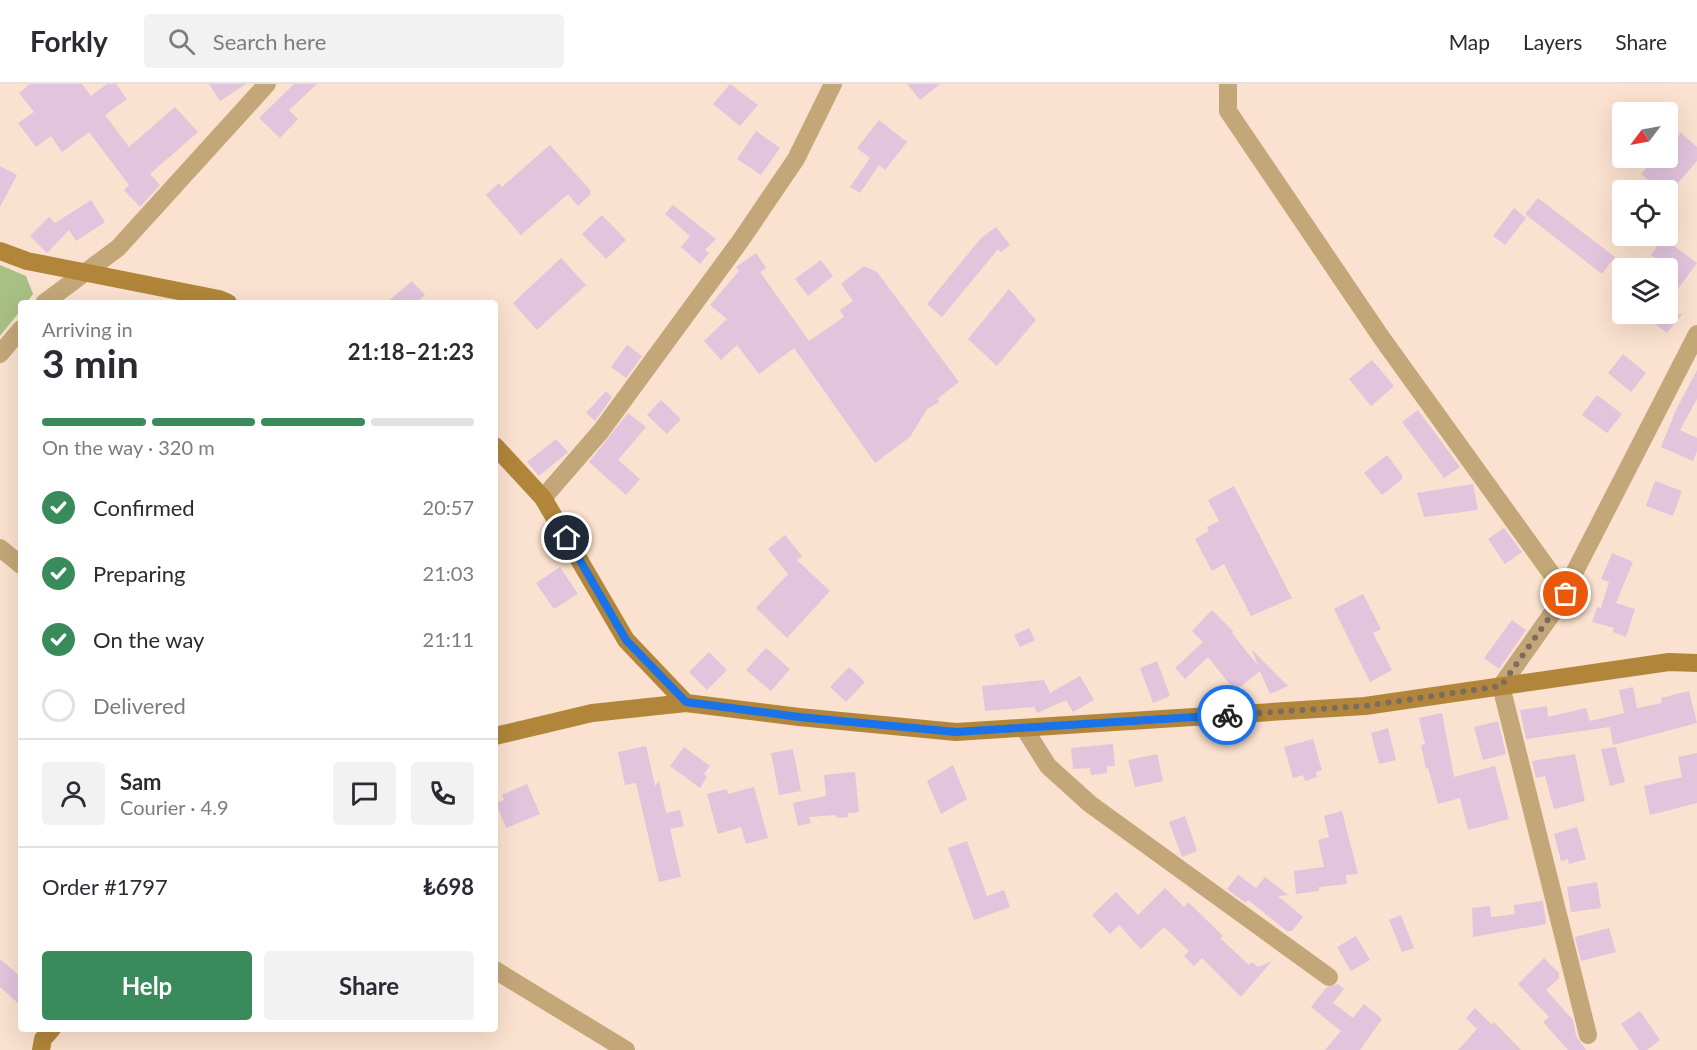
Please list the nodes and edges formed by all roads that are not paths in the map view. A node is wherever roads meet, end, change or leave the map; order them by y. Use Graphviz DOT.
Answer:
graph roads {
  1 [pos="267,84"];
  2 [pos="833,84"];
  3 [pos="1228,84"];
  4 [pos="0,251"];
  5 [pos="84,273"];
  6 [pos="48,300"];
  7 [pos="221,300"];
  8 [pos="18,333"];
  9 [pos="1697,334"];
  10 [pos="0,354"];
  11 [pos="498,449"];
  12 [pos="543,498"];
  13 [pos="0,548"];
  14 [pos="18,563"];
  15 [pos="1566,594"];
  16 [pos="1697,663"];
  17 [pos="1501,686"];
  18 [pos="686,702"];
  19 [pos="1024,728"];
  20 [pos="498,735"];
  21 [pos="498,972"];
  22 [pos="1329,977"];
  23 [pos="49,1032"];
  24 [pos="1587,1035"];
  25 [pos="41,1050"];
  26 [pos="626,1050"];
  1 -- 5 [label="street"];
  2 -- 12 [label="street"];
  3 -- 15 [label="street"];
  4 -- 5 [label="street"];
  5 -- 6 [label="street"];
  5 -- 7 [label="street"];
  8 -- 10 [label="street"];
  9 -- 15 [label="street"];
  11 -- 12 [label="street"];
  12 -- 18 [label="street"];
  13 -- 14 [label="street"];
  15 -- 17 [label="street"];
  16 -- 17 [label="street"];
  17 -- 19 [label="street"];
  17 -- 24 [label="street"];
  18 -- 19 [label="street"];
  18 -- 20 [label="street"];
  19 -- 22 [label="street"];
  21 -- 26 [label="street"];
  23 -- 25 [label="street"];
}
